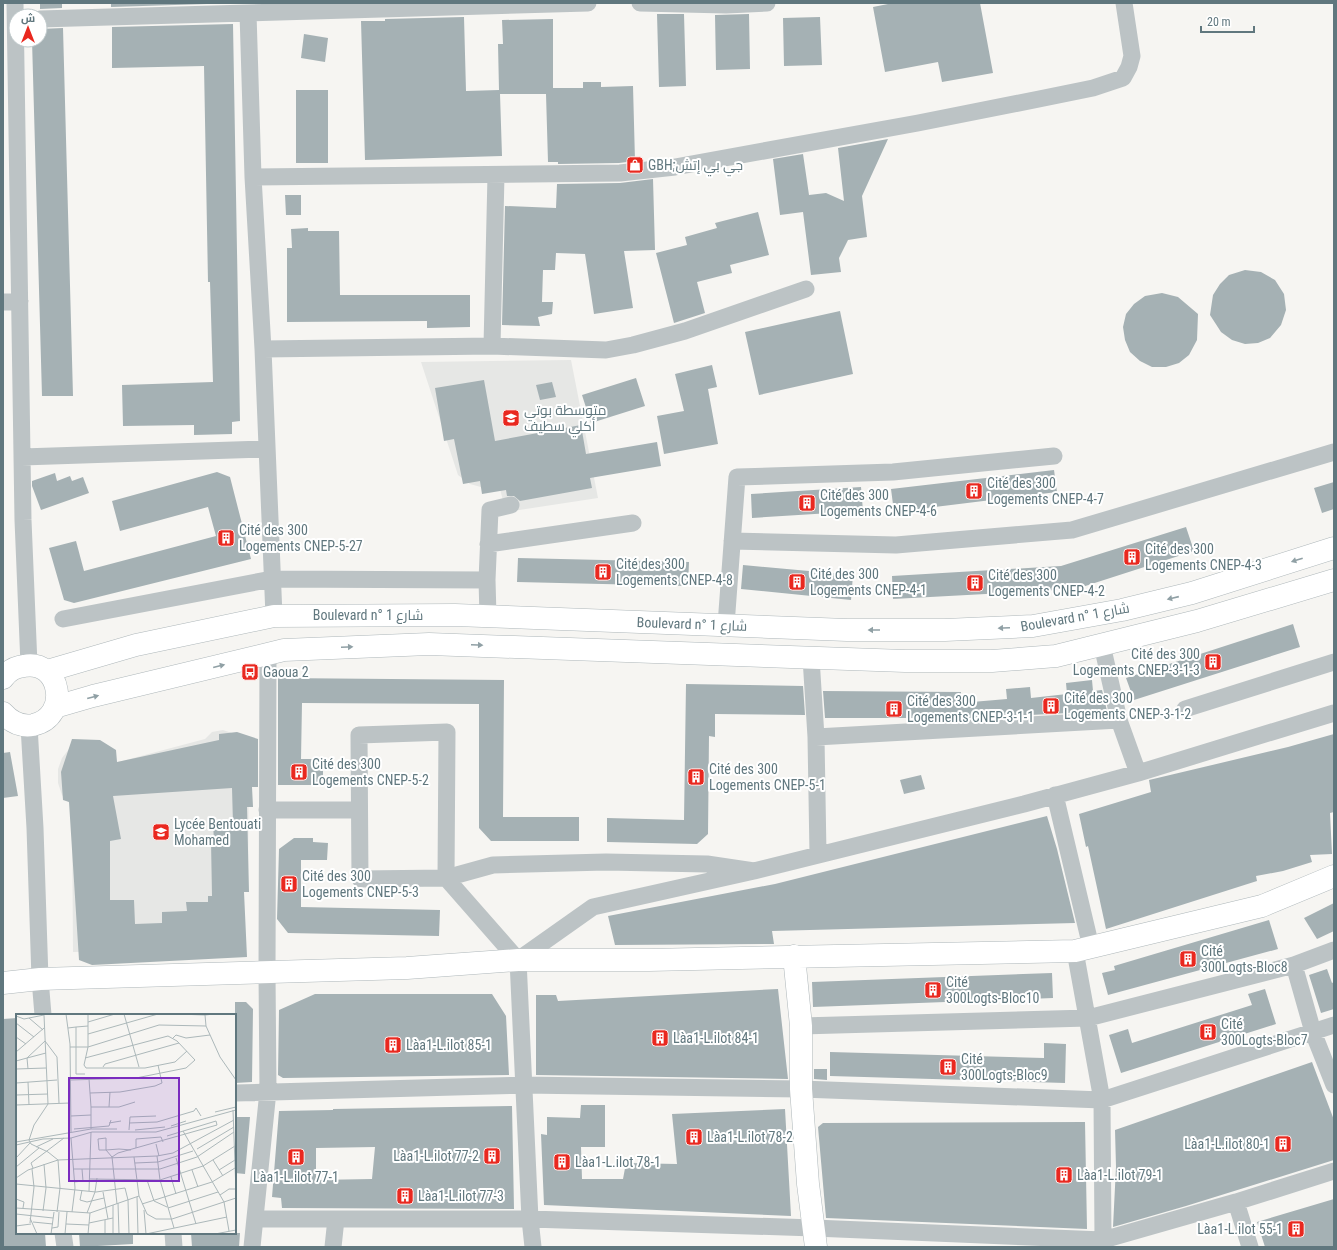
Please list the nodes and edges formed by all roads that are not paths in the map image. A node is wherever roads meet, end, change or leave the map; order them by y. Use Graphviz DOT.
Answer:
graph roads {
  1 [pos="588,3"];
  2 [pos="640,3"];
  3 [pos="767,3"];
  4 [pos="1124,3"];
  5 [pos="248,13"];
  6 [pos="48,19"];
  7 [pos="16,48"];
  8 [pos="496,175"];
  9 [pos="253,177"];
  10 [pos="806,289"];
  11 [pos="11,302"];
  12 [pos="492,346"];
  13 [pos="263,349"];
  14 [pos="267,448"];
  15 [pos="1334,452"];
  16 [pos="22,456"];
  17 [pos="1054,456"];
  18 [pos="511,505"];
  19 [pos="633,523"];
  20 [pos="732,541"];
  21 [pos="488,544"];
  22 [pos="1334,548"];
  23 [pos="272,579"];
  24 [pos="487,580"];
  25 [pos="1334,580"];
  26 [pos="274,616"];
  27 [pos="488,616"];
  28 [pos="63,619"];
  29 [pos="726,625"];
  30 [pos="1102,645"];
  31 [pos="268,654"];
  32 [pos="811,658"];
  33 [pos="1334,662"];
  34 [pos="38,668"];
  35 [pos="3,678"];
  36 [pos="55,707"];
  37 [pos="1185,709"];
  38 [pos="3,713"];
  39 [pos="1334,713"];
  40 [pos="1118,720"];
  41 [pos="29,726"];
  42 [pos="816,737"];
  43 [pos="1138,773"];
  44 [pos="1055,795"];
  45 [pos="267,810"];
  46 [pos="359,810"];
  47 [pos="818,854"];
  48 [pos="754,871"];
  49 [pos="1334,876"];
  50 [pos="446,878"];
  51 [pos="1083,949"];
  52 [pos="1334,950"];
  53 [pos="794,956"];
  54 [pos="518,960"];
  55 [pos="1294,965"];
  56 [pos="266,973"];
  57 [pos="40,979"];
  58 [pos="3,983"];
  59 [pos="43,1014"];
  60 [pos="1088,1018"];
  61 [pos="1334,1025"];
  62 [pos="801,1026"];
  63 [pos="1313,1032"];
  64 [pos="524,1085"];
  65 [pos="1334,1085"];
  66 [pos="801,1089"];
  67 [pos="268,1091"];
  68 [pos="236,1093"];
  69 [pos="1102,1100"];
  70 [pos="1334,1171"];
  71 [pos="1236,1202"];
  72 [pos="336,1219"];
  73 [pos="530,1219"];
  74 [pos="255,1220"];
  75 [pos="63,1234"];
  76 [pos="173,1234"];
  77 [pos="815,1237"];
  78 [pos="952,1241"];
  79 [pos="1104,1244"];
  80 [pos="65,1247"];
  81 [pos="174,1247"];
  82 [pos="252,1247"];
  83 [pos="333,1247"];
  84 [pos="533,1247"];
  85 [pos="1250,1247"];
  1 -- 5 [label="street"];
  2 -- 3 [label="street"];
  4 -- 8 [label="street"];
  5 -- 6 [label="street"];
  5 -- 9 [label="street"];
  7 -- 11 [label="street"];
  8 -- 9 [label="street"];
  8 -- 12 [label="street"];
  9 -- 13 [label="street"];
  10 -- 12 [label="street"];
  11 -- 16 [label="street"];
  12 -- 13 [label="street"];
  13 -- 14 [label="street"];
  14 -- 16 [label="street"];
  14 -- 23 [label="street"];
  15 -- 20 [label="street"];
  16 -- 34 [label="street"];
  17 -- 20 [label="street"];
  18 -- 21 [label="street"];
  19 -- 21 [label="street"];
  20 -- 29 [label="street"];
  21 -- 24 [label="street"];
  22 -- 29 [label="main road, Boulevard n° شارع 1, one-way"];
  23 -- 24 [label="street"];
  23 -- 26 [label="street"];
  23 -- 28 [label="street"];
  24 -- 27 [label="street"];
  25 -- 30 [label="main road, Boulevard n° شارع 1"];
  26 -- 27 [label="main road, Boulevard n° شارع 1"];
  26 -- 34 [label="main road, Boulevard n° شارع 1"];
  27 -- 29 [label="main road, Boulevard n° شارع 1"];
  30 -- 32 [label="main road, Boulevard n° شارع 1"];
  30 -- 40 [label="street"];
  31 -- 32 [label="main road, Boulevard n° شارع 1, one-way"];
  36 -- 31 [label="main road, Boulevard n° شارع 1, one-way"];
  31 -- 45 [label="street"];
  32 -- 42 [label="street"];
  33 -- 37 [label="street"];
  34 -- 35 [label="main road, Boulevard n° شارع 1"];
  34 -- 36 [label="main road"];
  36 -- 41 [label="main road"];
  38 -- 41 [label="main road"];
  39 -- 43 [label="street"];
  40 -- 42 [label="street"];
  40 -- 43 [label="street"];
  41 -- 57 [label="street"];
  42 -- 47 [label="street"];
  43 -- 44 [label="street"];
  44 -- 47 [label="street"];
  44 -- 51 [label="street"];
  45 -- 46 [label="street"];
  45 -- 56 [label="street"];
  46 -- 50 [label="street"];
  46 -- 50 [label="street"];
  47 -- 48 [label="street"];
  48 -- 50 [label="street"];
  48 -- 54 [label="street"];
  49 -- 51 [label="main road"];
  50 -- 54 [label="street"];
  51 -- 53 [label="main road"];
  51 -- 60 [label="street"];
  52 -- 55 [label="street"];
  53 -- 54 [label="main road"];
  53 -- 62 [label="main road"];
  54 -- 56 [label="main road"];
  54 -- 64 [label="street"];
  55 -- 60 [label="street"];
  55 -- 63 [label="street"];
  56 -- 57 [label="main road"];
  56 -- 67 [label="street"];
  57 -- 58 [label="main road"];
  57 -- 59 [label="street"];
  60 -- 62 [label="street"];
  60 -- 69 [label="street"];
  61 -- 63 [label="street"];
  62 -- 66 [label="main road"];
  63 -- 65 [label="street"];
  63 -- 69 [label="street"];
  64 -- 66 [label="street"];
  64 -- 67 [label="street"];
  64 -- 73 [label="street"];
  66 -- 69 [label="street"];
  66 -- 77 [label="main road"];
  67 -- 68 [label="street"];
  67 -- 74 [label="street"];
  69 -- 79 [label="street"];
  70 -- 71 [label="street"];
  71 -- 79 [label="street"];
  71 -- 85 [label="street"];
  72 -- 73 [label="street"];
  72 -- 74 [label="street"];
  72 -- 83 [label="street"];
  73 -- 77 [label="street"];
  73 -- 84 [label="street"];
  74 -- 82 [label="street"];
  75 -- 80 [label="street"];
  76 -- 81 [label="street"];
  77 -- 78 [label="street"];
  78 -- 79 [label="street"];
}
